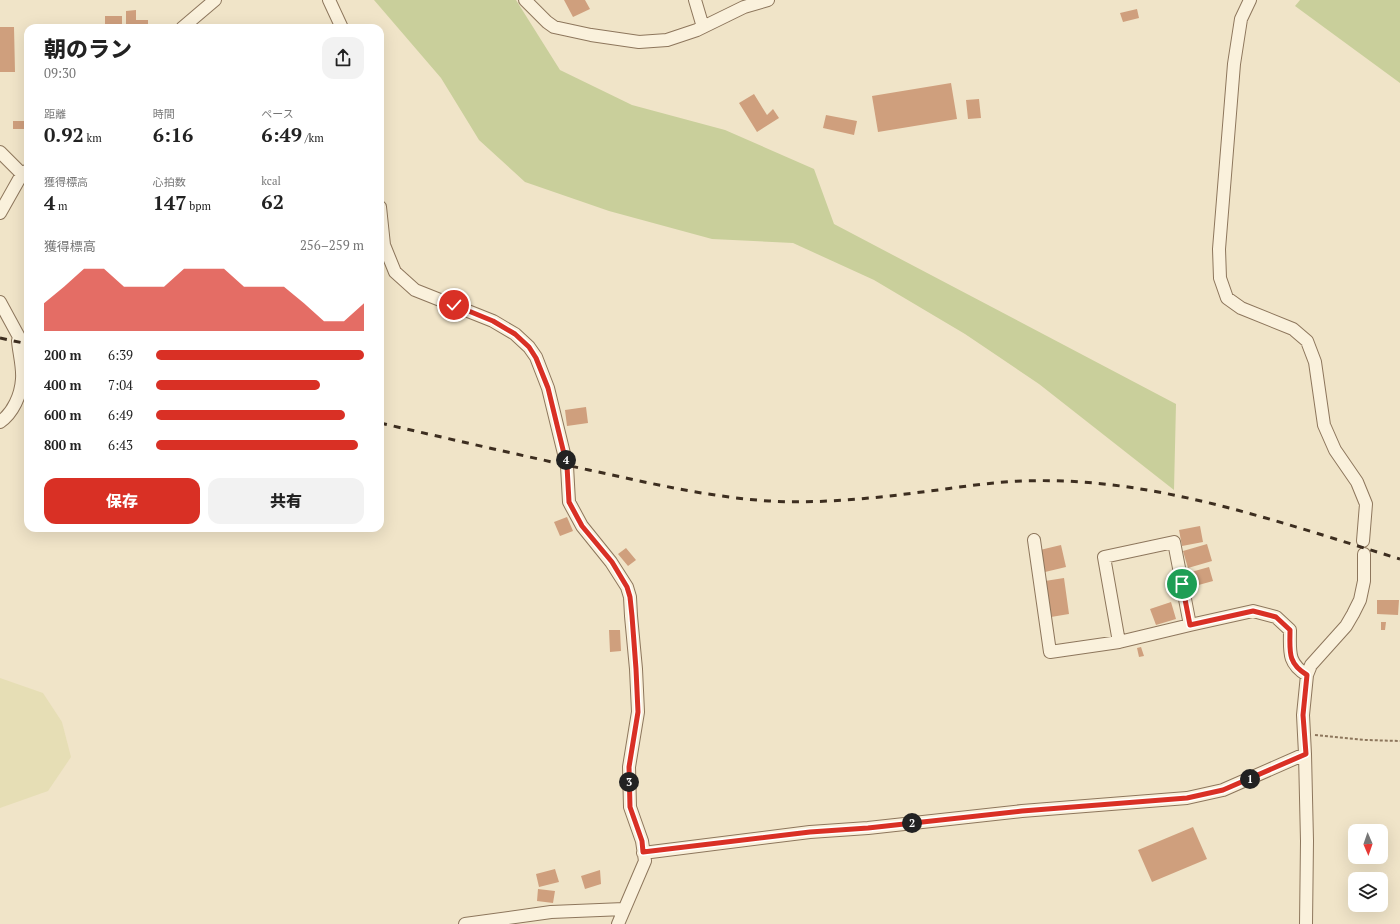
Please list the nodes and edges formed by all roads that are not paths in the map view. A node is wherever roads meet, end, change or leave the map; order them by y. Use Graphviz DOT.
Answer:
graph roads {
  1 [pos="215,0"];
  2 [pos="329,0"];
  3 [pos="525,0"];
  4 [pos="695,0"];
  5 [pos="768,0"];
  6 [pos="1250,0"];
  7 [pos="187,24"];
  8 [pos="340,24"];
  9 [pos="703,27"];
  10 [pos="0,152"];
  11 [pos="24,171"];
  12 [pos="24,174"];
  13 [pos="0,212"];
  14 [pos="384,245"];
  15 [pos="0,302"];
  16 [pos="0,422"];
  17 [pos="1034,540"];
  18 [pos="1363,541"];
  19 [pos="1364,554"];
  20 [pos="1190,625"];
  21 [pos="1118,642"];
  22 [pos="1307,675"];
  23 [pos="1306,754"];
  24 [pos="643,852"];
  25 [pos="624,909"];
  26 [pos="465,924"];
  27 [pos="618,924"];
  28 [pos="1306,924"];
  1 -- 7 [label="street"];
  2 -- 8 [label="street"];
  3 -- 9 [label="street"];
  4 -- 9 [label="street"];
  5 -- 9 [label="street"];
  6 -- 18 [label="street"];
  10 -- 11 [label="street"];
  12 -- 13 [label="street"];
  14 -- 24 [label="street"];
  15 -- 16 [label="street"];
  17 -- 21 [label="street"];
  19 -- 22 [label="street"];
  20 -- 21 [label="street"];
  20 -- 21 [label="street"];
  20 -- 22 [label="street"];
  22 -- 23 [label="street"];
  23 -- 24 [label="street"];
  23 -- 28 [label="street"];
  24 -- 25 [label="street"];
  25 -- 26 [label="street"];
  25 -- 27 [label="street"];
}
